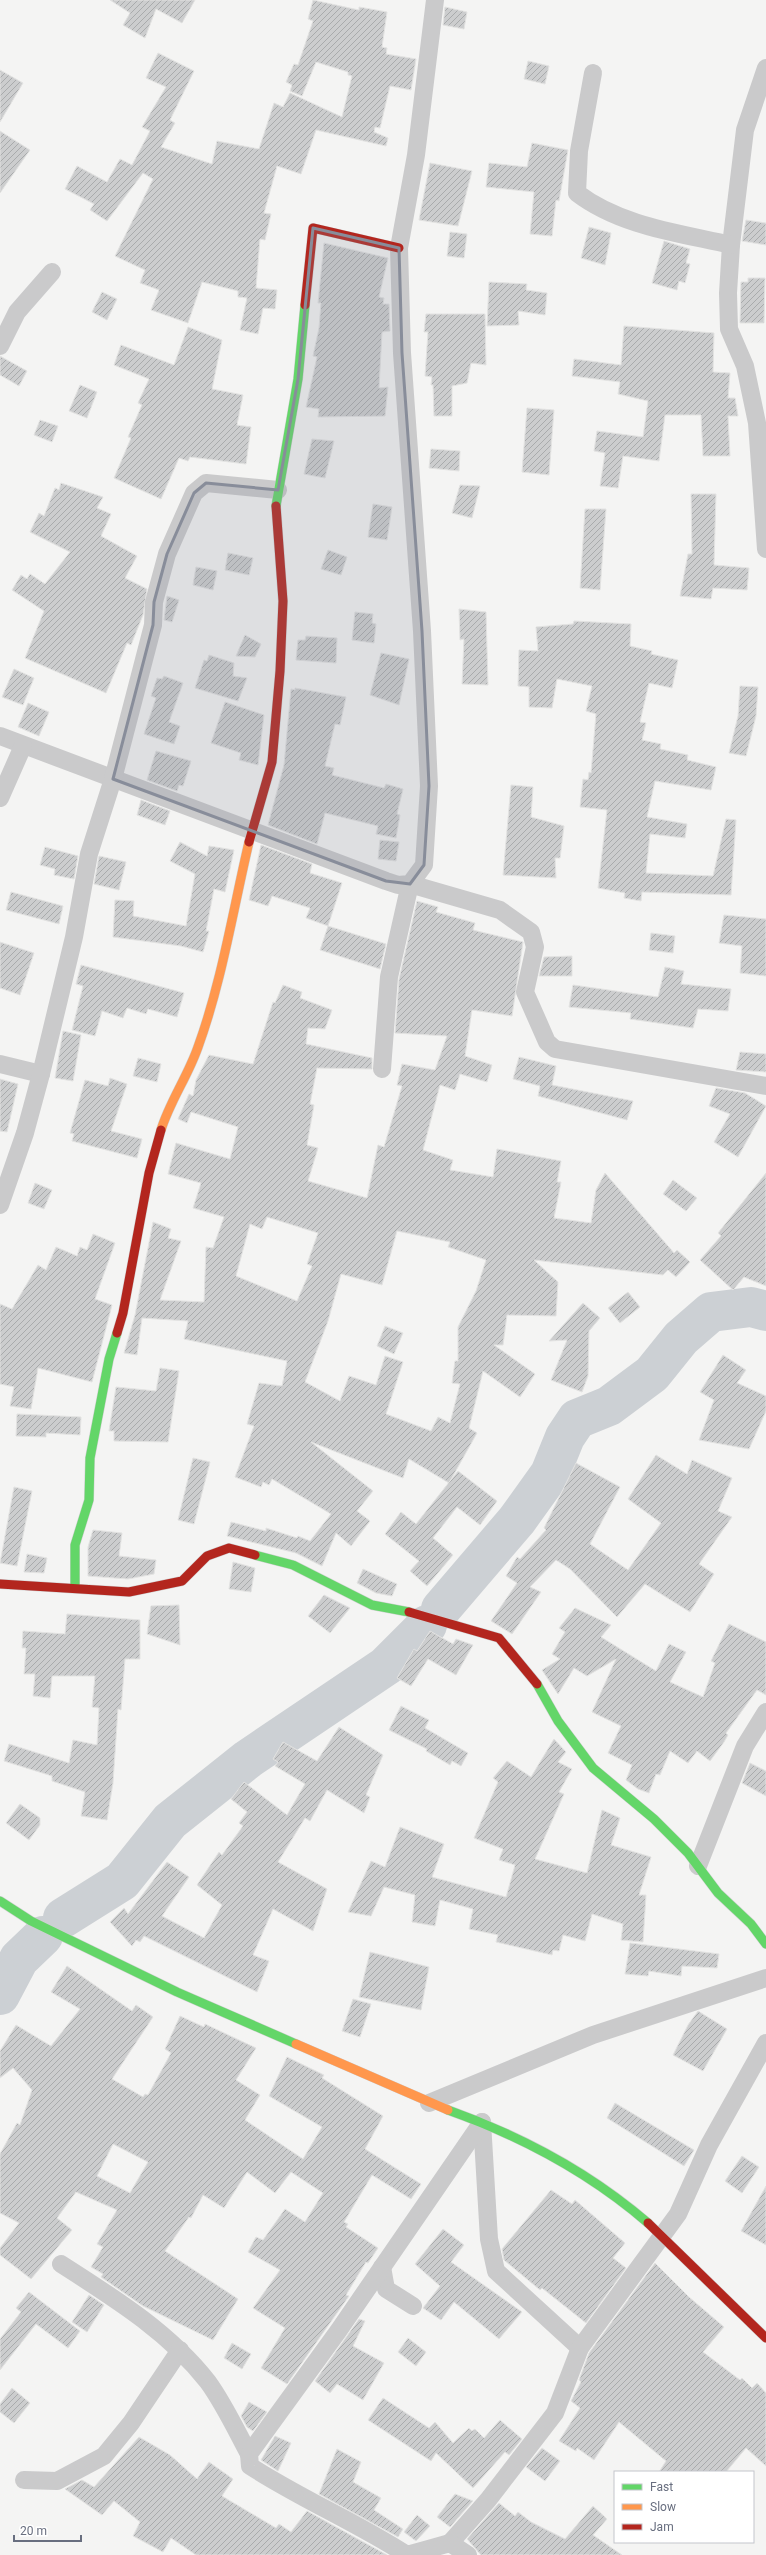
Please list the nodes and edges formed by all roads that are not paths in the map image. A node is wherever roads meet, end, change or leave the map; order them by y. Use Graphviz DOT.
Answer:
graph roads {
  1 [pos="436,0"];
  2 [pos="766,68"];
  3 [pos="593,73"];
  4 [pos="731,245"];
  5 [pos="399,248"];
  6 [pos="52,272"];
  7 [pos="0,346"];
  8 [pos="278,490"];
  9 [pos="766,549"];
  10 [pos="0,736"];
  11 [pos="23,746"];
  12 [pos="113,779"];
  13 [pos="0,798"];
  14 [pos="251,832"];
  15 [pos="410,884"];
  16 [pos="0,1064"];
  17 [pos="382,1069"];
  18 [pos="41,1074"];
  19 [pos="766,1086"];
  20 [pos="5,1177"];
  21 [pos="0,1205"];
  22 [pos="0,1584"];
  23 [pos="75,1587"];
  24 [pos="766,1712"];
  25 [pos="698,1866"];
  26 [pos="0,1901"];
  27 [pos="766,1944"];
  28 [pos="766,1978"];
  29 [pos="766,2042"];
  30 [pos="429,2103"];
  31 [pos="482,2122"];
  32 [pos="664,2237"];
  33 [pos="61,2264"];
  34 [pos="382,2267"];
  35 [pos="413,2306"];
  36 [pos="766,2338"];
  37 [pos="580,2348"];
  38 [pos="180,2350"];
  39 [pos="249,2454"];
  40 [pos="24,2480"];
  41 [pos="450,2543"];
  42 [pos="468,2555"];
  1 -- 5 [label="street"];
  2 -- 4 [label="street"];
  3 -- 4 [label="street"];
  4 -- 9 [label="street"];
  5 -- 8 [label="street"];
  5 -- 15 [label="street"];
  6 -- 7 [label="street"];
  8 -- 12 [label="street"];
  8 -- 14 [label="street"];
  10 -- 11 [label="street"];
  11 -- 12 [label="street"];
  11 -- 13 [label="street"];
  12 -- 14 [label="street"];
  12 -- 18 [label="street"];
  14 -- 15 [label="street"];
  14 -- 23 [label="street"];
  15 -- 17 [label="street"];
  15 -- 19 [label="street"];
  16 -- 18 [label="street"];
  18 -- 20 [label="street"];
  20 -- 21 [label="street"];
  22 -- 23 [label="street"];
  23 -- 25 [label="street"];
  24 -- 25 [label="street"];
  25 -- 27 [label="street"];
  26 -- 30 [label="street"];
  28 -- 30 [label="street"];
  29 -- 32 [label="street"];
  30 -- 31 [label="street"];
  31 -- 32 [label="street"];
  31 -- 34 [label="street"];
  31 -- 37 [label="street"];
  32 -- 36 [label="street"];
  32 -- 37 [label="street"];
  33 -- 38 [label="street"];
  34 -- 35 [label="street"];
  34 -- 39 [label="street"];
  37 -- 41 [label="street"];
  38 -- 39 [label="street"];
  38 -- 40 [label="street"];
  39 -- 41 [label="street"];
  41 -- 42 [label="street"];
}
